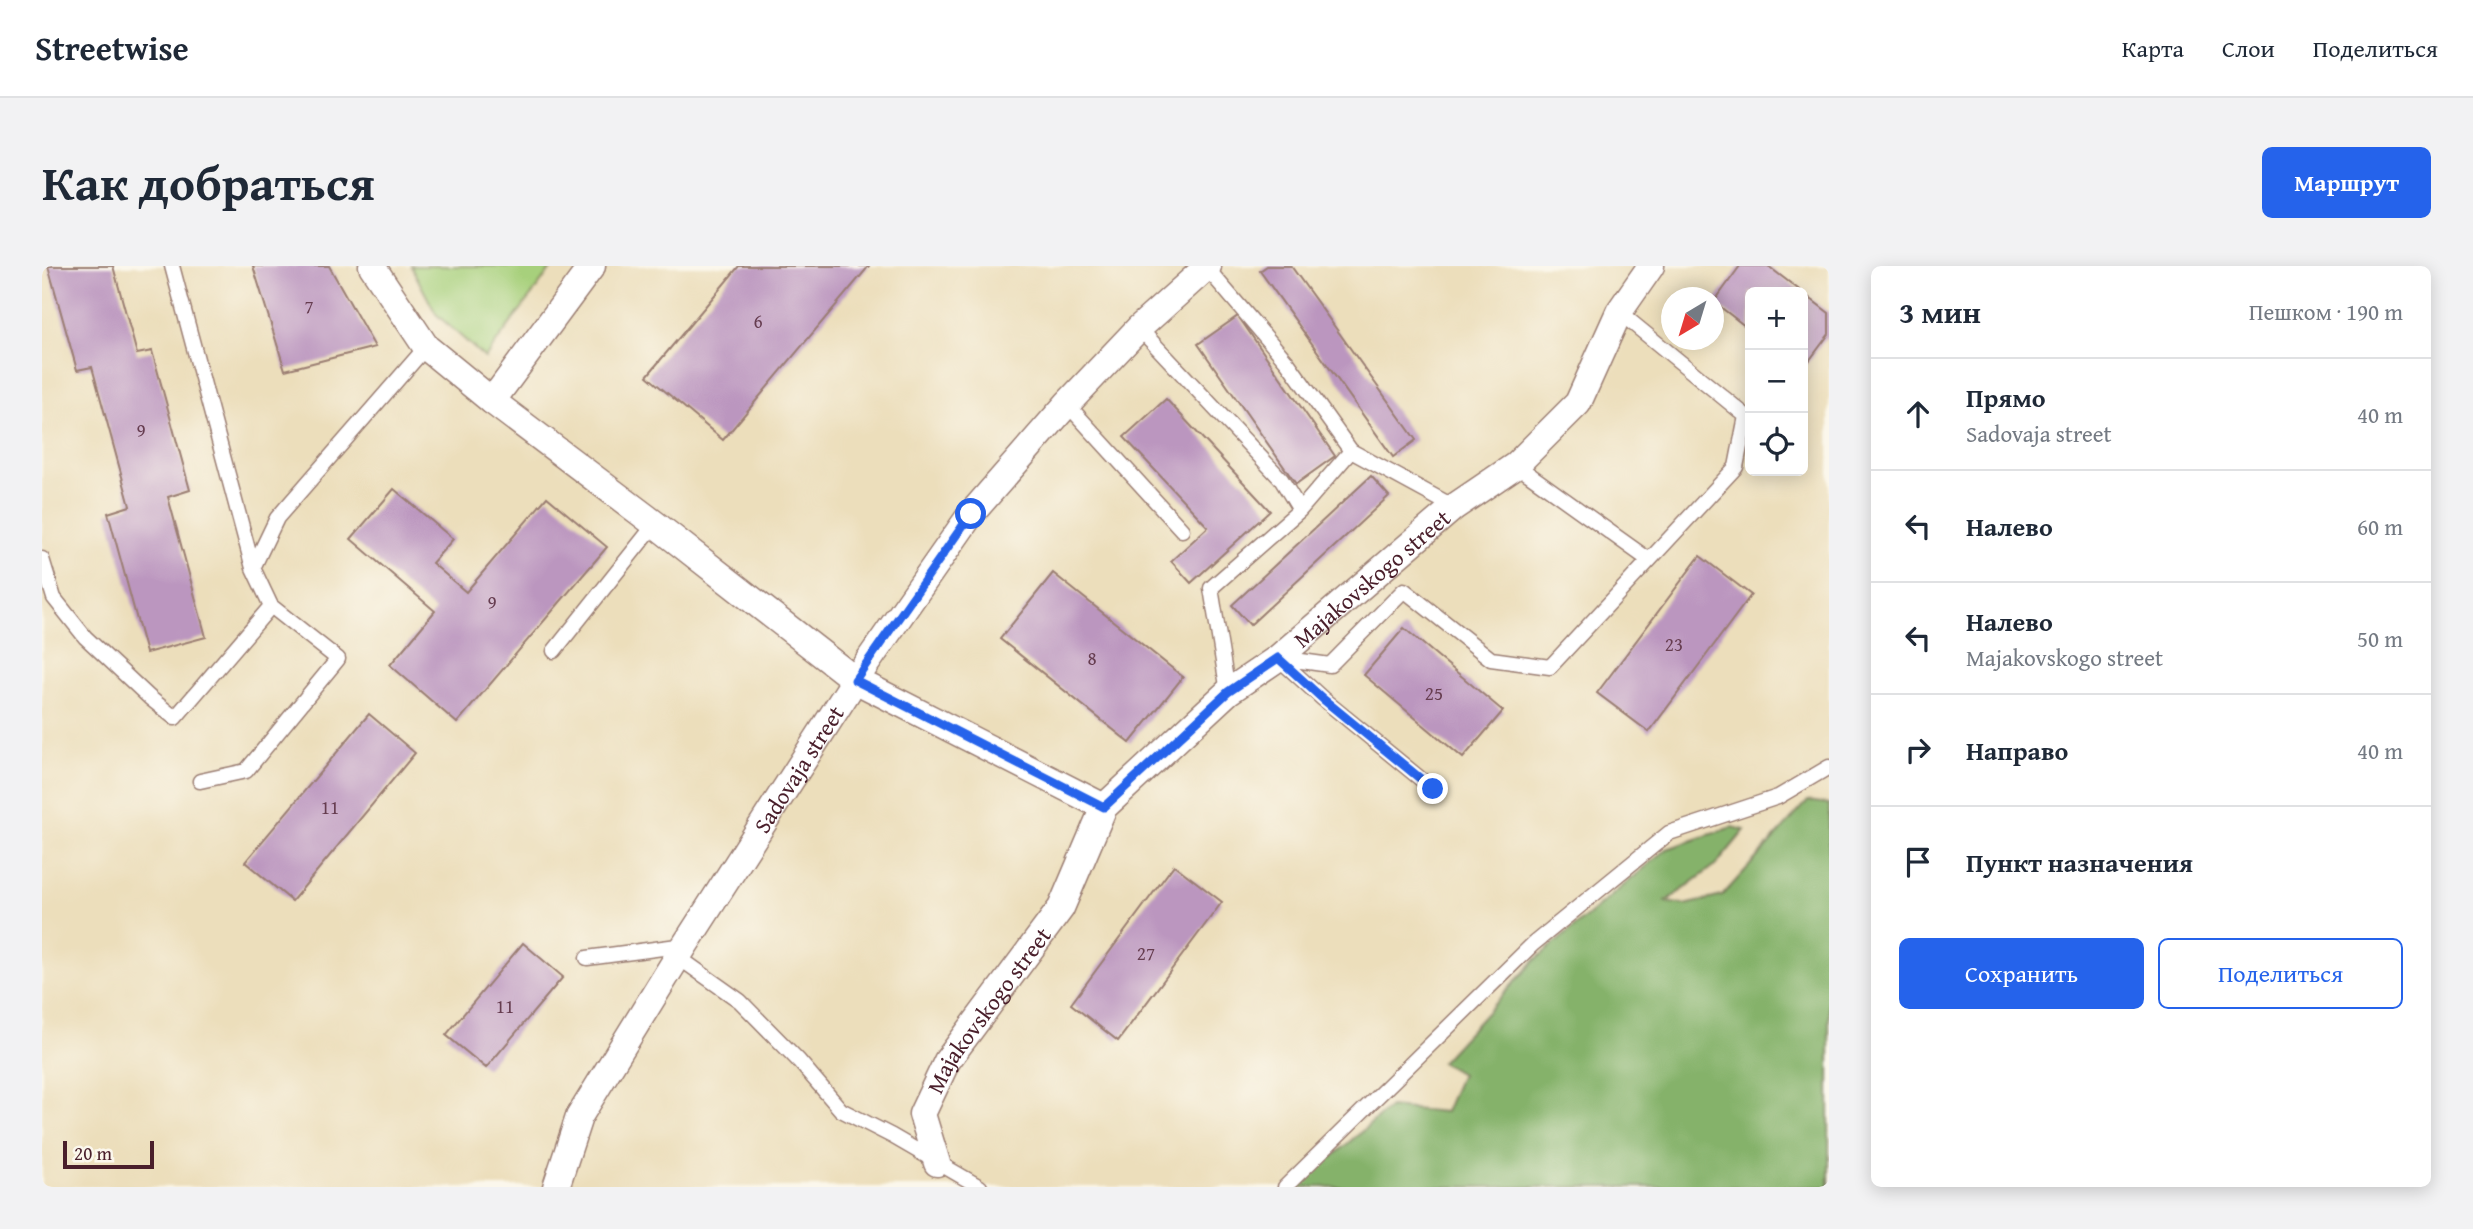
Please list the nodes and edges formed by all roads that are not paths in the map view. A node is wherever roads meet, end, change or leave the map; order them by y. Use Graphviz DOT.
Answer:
graph roads {
  1 [pos="172,266"];
  2 [pos="372,266"];
  3 [pos="592,266"];
  4 [pos="1651,266"];
  5 [pos="1206,267"];
  6 [pos="1619,312"];
  7 [pos="1139,328"];
  8 [pos="426,347"];
  9 [pos="492,401"];
  10 [pos="1067,404"];
  11 [pos="1351,452"];
  12 [pos="1516,464"];
  13 [pos="1454,507"];
  14 [pos="1300,510"];
  15 [pos="655,524"];
  16 [pos="1182,530"];
  17 [pos="42,559"];
  18 [pos="1649,561"];
  19 [pos="253,568"];
  20 [pos="271,606"];
  21 [pos="554,651"];
  22 [pos="1278,658"];
  23 [pos="855,680"];
  24 [pos="1228,692"];
  25 [pos="1829,768"];
  26 [pos="200,780"];
  27 [pos="1433,789"];
  28 [pos="1104,807"];
  29 [pos="682,951"];
  30 [pos="587,958"];
  31 [pos="937,1163"];
  32 [pos="556,1187"];
  33 [pos="980,1187"];
  34 [pos="1285,1187"];
  1 -- 19 [label="lane"];
  2 -- 8 [label="street"];
  3 -- 9 [label="street"];
  4 -- 6 [label="street, Majakovskogo street"];
  5 -- 7 [label="street, Sadovaja street"];
  5 -- 11 [label="lane"];
  6 -- 12 [label="street, Majakovskogo street"];
  6 -- 18 [label="lane"];
  7 -- 10 [label="street, Sadovaja street"];
  7 -- 14 [label="lane"];
  8 -- 9 [label="street"];
  8 -- 19 [label="lane"];
  9 -- 15 [label="street"];
  10 -- 16 [label="lane"];
  10 -- 23 [label="street, Sadovaja street"];
  11 -- 13 [label="lane"];
  11 -- 14 [label="lane"];
  12 -- 13 [label="street, Majakovskogo street"];
  12 -- 18 [label="lane"];
  13 -- 22 [label="street, Majakovskogo street"];
  14 -- 24 [label="lane"];
  15 -- 21 [label="lane"];
  15 -- 23 [label="street"];
  17 -- 20 [label="lane"];
  18 -- 22 [label="lane"];
  19 -- 20 [label="lane"];
  20 -- 26 [label="lane"];
  22 -- 24 [label="street, Majakovskogo street"];
  22 -- 27 [label="lane"];
  23 -- 28 [label="street"];
  23 -- 29 [label="street, Sadovaja street"];
  24 -- 28 [label="street, Majakovskogo street"];
  25 -- 34 [label="lane"];
  28 -- 31 [label="street, Majakovskogo street"];
  29 -- 30 [label="lane"];
  29 -- 31 [label="lane"];
  29 -- 32 [label="street, Sadovaja street"];
  31 -- 33 [label="lane"];
}
